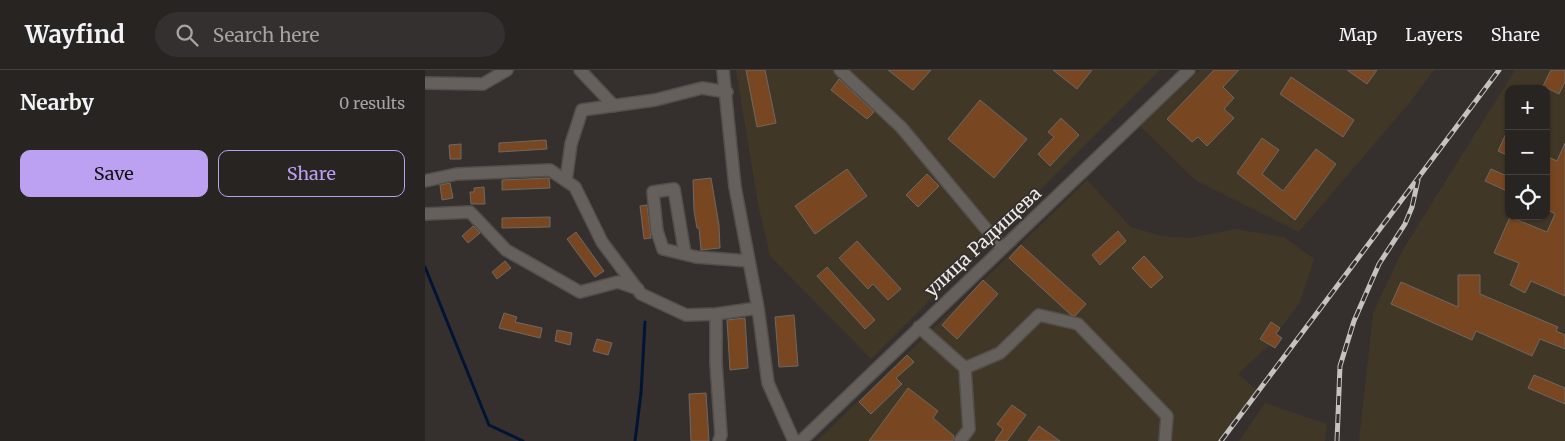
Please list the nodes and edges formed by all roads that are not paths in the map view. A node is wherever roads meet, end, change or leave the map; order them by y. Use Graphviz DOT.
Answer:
graph roads {
  1 [pos="507,70"];
  2 [pos="580,70"];
  3 [pos="723,70"];
  4 [pos="840,70"];
  5 [pos="1189,70"];
  6 [pos="425,83"];
  7 [pos="727,92"];
  8 [pos="614,106"];
  9 [pos="425,181"];
  10 [pos="566,181"];
  11 [pos="425,214"];
  12 [pos="1002,248"];
  13 [pos="685,254"];
  14 [pos="749,260"];
  15 [pos="638,290"];
  16 [pos="758,308"];
  17 [pos="716,314"];
  18 [pos="919,327"];
  19 [pos="965,368"];
  20 [pos="719,441"];
  21 [pos="794,441"];
  22 [pos="801,441"];
  23 [pos="960,441"];
  24 [pos="1165,441"];
  1 -- 6 [label="street"];
  2 -- 8 [label="street"];
  3 -- 7 [label="street"];
  4 -- 12 [label="street"];
  5 -- 12 [label="street, улица Радищева"];
  7 -- 8 [label="street"];
  7 -- 14 [label="street"];
  8 -- 10 [label="street"];
  9 -- 10 [label="street"];
  10 -- 15 [label="street"];
  11 -- 15 [label="street"];
  12 -- 18 [label="street, улица Радищева"];
  13 -- 13 [label="street"];
  13 -- 14 [label="street"];
  14 -- 16 [label="street"];
  15 -- 17 [label="street"];
  16 -- 17 [label="street"];
  16 -- 21 [label="street"];
  17 -- 20 [label="street"];
  18 -- 19 [label="street"];
  18 -- 22 [label="street, улица Радищева"];
  19 -- 23 [label="street"];
  19 -- 24 [label="street"];
}
